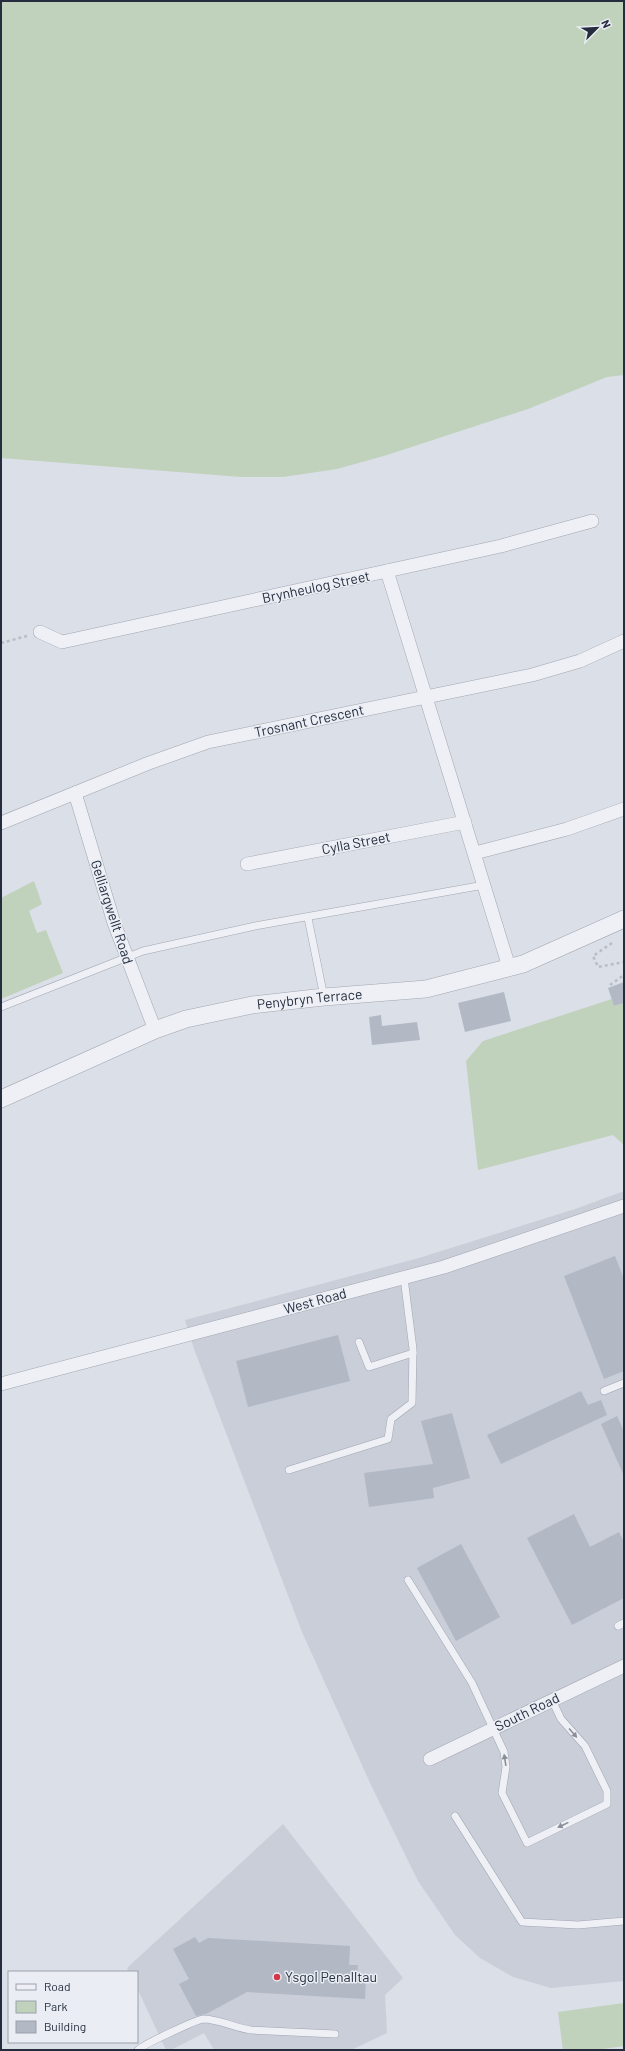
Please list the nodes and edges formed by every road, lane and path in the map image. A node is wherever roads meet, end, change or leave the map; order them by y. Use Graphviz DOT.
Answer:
graph roads {
  1 [pos="592,521"];
  2 [pos="387,572"];
  3 [pos="40,632"];
  4 [pos="624,641"];
  5 [pos="1,643"];
  6 [pos="426,697"];
  7 [pos="75,793"];
  8 [pos="624,809"];
  9 [pos="465,822"];
  10 [pos="1,823"];
  11 [pos="475,853"];
  12 [pos="247,864"];
  13 [pos="484,885"];
  14 [pos="308,918"];
  15 [pos="624,918"];
  16 [pos="618,940"];
  17 [pos="126,957"];
  18 [pos="624,962"];
  19 [pos="509,967"];
  20 [pos="624,975"];
  21 [pos="610,985"];
  22 [pos="324,997"];
  23 [pos="1,1007"];
  24 [pos="155,1030"];
  25 [pos="1,1099"];
  26 [pos="624,1206"];
  27 [pos="404,1278"];
  28 [pos="359,1342"];
  29 [pos="413,1353"];
  30 [pos="624,1383"];
  31 [pos="1,1384"];
  32 [pos="604,1391"];
  33 [pos="289,1470"];
  34 [pos="408,1580"];
  35 [pos="624,1666"];
  36 [pos="552,1700"];
  37 [pos="492,1729"];
  38 [pos="430,1758"];
  39 [pos="455,1816"];
  40 [pos="624,1921"];
  41 [pos="335,2034"];
  42 [pos="138,2050"];
  1 -- 2 [label="street, Brynheulog Street"];
  2 -- 3 [label="street, Brynheulog Street"];
  2 -- 6 [label="street"];
  3 -- 5 [label="path"];
  4 -- 6 [label="street, Trosnant Crescent"];
  6 -- 7 [label="street, Trosnant Crescent"];
  6 -- 9 [label="street"];
  7 -- 10 [label="street, Trosnant Crescent"];
  7 -- 17 [label="street, Gelliargwellt Road"];
  8 -- 11 [label="street"];
  9 -- 11 [label="street"];
  9 -- 12 [label="street, Cylla Street"];
  11 -- 13 [label="street"];
  13 -- 14 [label="lane"];
  13 -- 19 [label="street"];
  14 -- 17 [label="lane"];
  14 -- 22 [label="lane"];
  15 -- 19 [label="street, Penybryn Terrace"];
  16 -- 18 [label="path"];
  17 -- 23 [label="lane"];
  17 -- 24 [label="street, Gelliargwellt Road"];
  19 -- 22 [label="street, Penybryn Terrace"];
  20 -- 21 [label="path"];
  22 -- 24 [label="street, Penybryn Terrace"];
  24 -- 25 [label="street, Penybryn Terrace"];
  26 -- 27 [label="street, West Road"];
  27 -- 29 [label="lane"];
  27 -- 31 [label="street, West Road"];
  28 -- 29 [label="lane"];
  29 -- 33 [label="lane"];
  30 -- 32 [label="lane"];
  34 -- 37 [label="lane"];
  35 -- 36 [label="street, South Road"];
  36 -- 37 [label="street, South Road"];
  36 -- 37 [label="lane, one-way"];
  37 -- 38 [label="street, South Road"];
  39 -- 40 [label="lane"];
  41 -- 42 [label="lane"];
}
